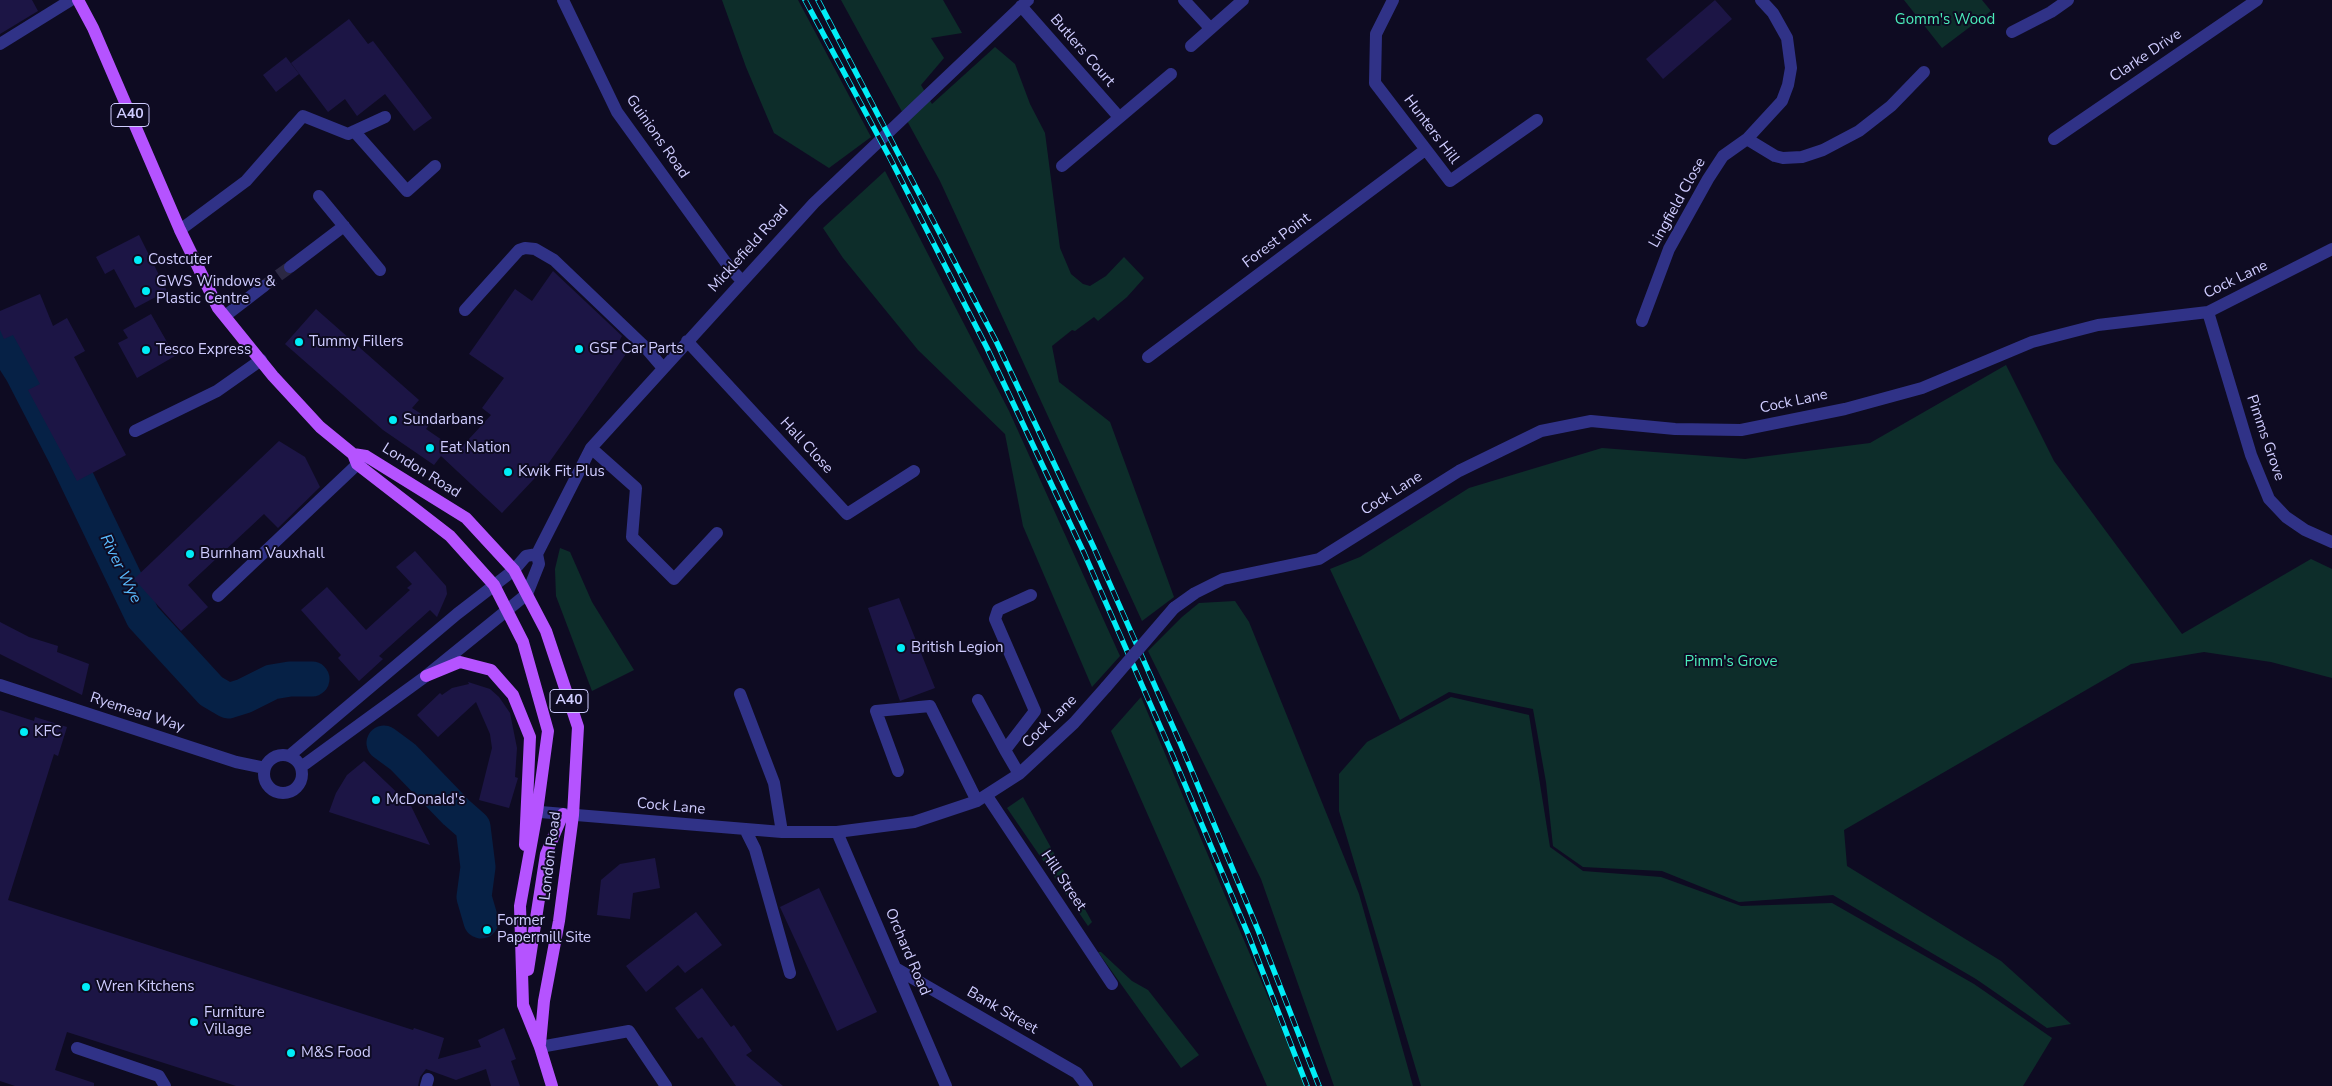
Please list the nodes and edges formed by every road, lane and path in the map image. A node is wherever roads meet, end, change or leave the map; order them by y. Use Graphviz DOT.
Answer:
graph roads {
  1 [pos="71,0"];
  2 [pos="78,0"];
  3 [pos="564,0"];
  4 [pos="1184,0"];
  5 [pos="1243,0"];
  6 [pos="1393,0"];
  7 [pos="1761,0"];
  8 [pos="2068,0"];
  9 [pos="2256,0"];
  10 [pos="1024,3"];
  11 [pos="1210,28"];
  12 [pos="2012,32"];
  13 [pos="0,44"];
  14 [pos="1191,46"];
  15 [pos="1924,72"];
  16 [pos="1171,74"];
  17 [pos="385,117"];
  18 [pos="1118,117"];
  19 [pos="1537,120"];
  20 [pos="354,131"];
  21 [pos="1747,139"];
  22 [pos="2054,139"];
  23 [pos="1426,150"];
  24 [pos="435,166"];
  25 [pos="1062,166"];
  26 [pos="319,196"];
  27 [pos="344,226"];
  28 [pos="180,230"];
  29 [pos="2332,249"];
  30 [pos="290,267"];
  31 [pos="380,270"];
  32 [pos="742,281"];
  33 [pos="264,286"];
  34 [pos="465,310"];
  35 [pos="2208,312"];
  36 [pos="225,316"];
  37 [pos="1642,321"];
  38 [pos="687,342"];
  39 [pos="1148,357"];
  40 [pos="261,360"];
  41 [pos="663,368"];
  42 [pos="135,431"];
  43 [pos="591,448"];
  44 [pos="359,458"];
  45 [pos="914,471"];
  46 [pos="717,533"];
  47 [pos="2332,542"];
  48 [pos="537,554"];
  49 [pos="514,570"];
  50 [pos="494,585"];
  51 [pos="527,594"];
  52 [pos="218,596"];
  53 [pos="1031,596"];
  54 [pos="508,609"];
  55 [pos="426,676"];
  56 [pos="0,686"];
  57 [pos="740,694"];
  58 [pos="978,700"];
  59 [pos="1005,750"];
  60 [pos="289,756"];
  61 [pos="301,767"];
  62 [pos="265,768"];
  63 [pos="898,771"];
  64 [pos="1018,774"];
  65 [pos="982,798"];
  66 [pos="531,811"];
  67 [pos="568,815"];
  68 [pos="745,829"];
  69 [pos="782,832"];
  70 [pos="837,832"];
  71 [pos="897,969"];
  72 [pos="790,973"];
  73 [pos="1112,984"];
  74 [pos="523,1005"];
  75 [pos="540,1047"];
  76 [pos="77,1048"];
  77 [pos="165,1086"];
  78 [pos="552,1086"];
  79 [pos="666,1086"];
  80 [pos="946,1086"];
  81 [pos="1087,1086"];
  1 -- 13 [label="street"];
  2 -- 28 [label="main road, London Road / A40"];
  3 -- 32 [label="street, Guinions Road"];
  4 -- 11 [label="street"];
  5 -- 11 [label="street"];
  6 -- 23 [label="street, Hunters Hill"];
  7 -- 21 [label="street, Lingfield Close"];
  8 -- 12 [label="street"];
  9 -- 22 [label="street, Clarke Drive"];
  10 -- 18 [label="street, Butlers Court"];
  10 -- 32 [label="street, Micklefield Road"];
  11 -- 14 [label="street"];
  15 -- 21 [label="street"];
  16 -- 18 [label="street"];
  17 -- 20 [label="street"];
  18 -- 25 [label="street"];
  19 -- 23 [label="street, Hunters Hill"];
  20 -- 24 [label="street"];
  20 -- 28 [label="street"];
  21 -- 37 [label="street, Lingfield Close"];
  23 -- 39 [label="street, Forest Point"];
  26 -- 27 [label="street"];
  27 -- 30 [label="street"];
  27 -- 31 [label="street"];
  28 -- 36 [label="main road, London Road / A40"];
  29 -- 35 [label="street, Cock Lane"];
  32 -- 38 [label="street, Micklefield Road"];
  33 -- 36 [label="street"];
  34 -- 41 [label="street"];
  35 -- 47 [label="street, Pimms Grove"];
  35 -- 64 [label="street, Cock Lane, bridge"];
  36 -- 40 [label="main road, London Road / A40"];
  38 -- 41 [label="street, Micklefield Road"];
  38 -- 45 [label="street, Hall Close"];
  40 -- 42 [label="street"];
  40 -- 44 [label="main road, London Road / A40"];
  41 -- 43 [label="street, Micklefield Road"];
  43 -- 46 [label="street"];
  43 -- 48 [label="street, Micklefield Road"];
  44 -- 49 [label="main road, London Road / A40"];
  44 -- 50 [label="main road, London Road / A40"];
  44 -- 52 [label="street"];
  48 -- 49 [label="street"];
  48 -- 51 [label="street, Micklefield Road"];
  49 -- 50 [label="street"];
  49 -- 51 [label="main road, London Road / A40"];
  50 -- 54 [label="main road, London Road / A40"];
  50 -- 60 [label="street"];
  51 -- 54 [label="street"];
  51 -- 67 [label="main road, London Road / A40"];
  53 -- 59 [label="street"];
  54 -- 55 [label="street"];
  54 -- 66 [label="main road, London Road / A40"];
  55 -- 61 [label="street"];
  55 -- 66 [label="main road"];
  56 -- 62 [label="street, Ryemead Way"];
  57 -- 69 [label="street"];
  58 -- 59 [label="street"];
  59 -- 64 [label="street"];
  60 -- 61 [label="street"];
  60 -- 62 [label="street"];
  61 -- 62 [label="street"];
  63 -- 65 [label="street, Hill Street"];
  64 -- 65 [label="street, Cock Lane"];
  65 -- 70 [label="street, Cock Lane"];
  65 -- 73 [label="street, Hill Street"];
  66 -- 67 [label="street, Cock Lane"];
  66 -- 74 [label="main road, London Road / A40"];
  67 -- 68 [label="street, Cock Lane"];
  67 -- 74 [label="main road, A40"];
  67 -- 75 [label="main road, London Road / A40"];
  68 -- 69 [label="street, Cock Lane"];
  68 -- 72 [label="street"];
  69 -- 70 [label="street, Cock Lane"];
  70 -- 71 [label="street, Orchard Road"];
  71 -- 80 [label="street, Orchard Road"];
  71 -- 81 [label="street, Bank Street"];
  74 -- 75 [label="main road, London Road / A40"];
  75 -- 78 [label="main road, A40"];
  75 -- 79 [label="street"];
  76 -- 77 [label="street"];
}
